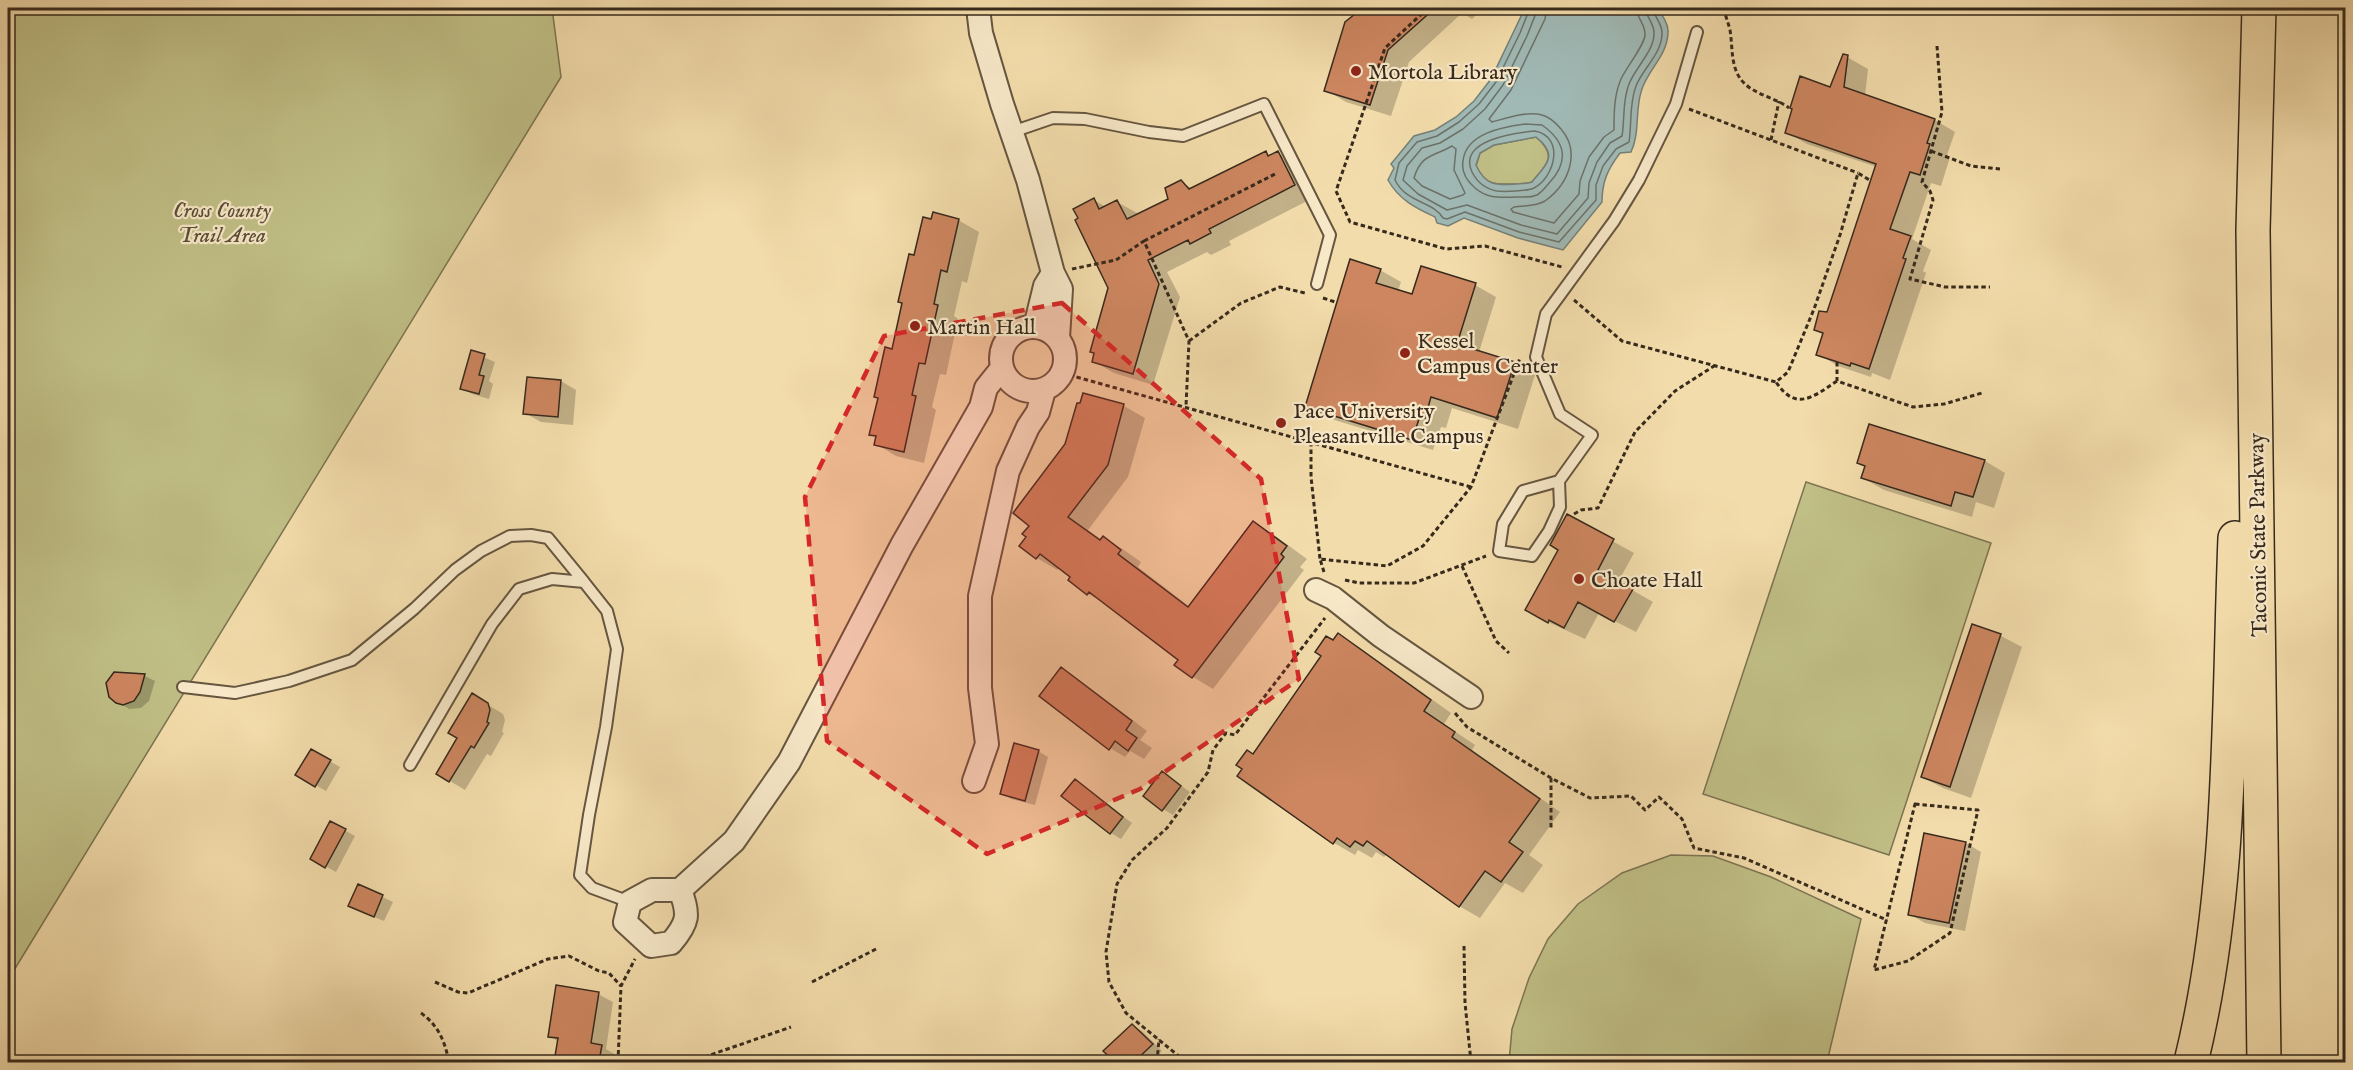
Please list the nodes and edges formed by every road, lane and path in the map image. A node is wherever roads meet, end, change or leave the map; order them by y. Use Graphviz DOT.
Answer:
graph roads {
  1 [pos="978,8"];
  2 [pos="1428,8"];
  3 [pos="1724,8"];
  4 [pos="2259,8"];
  5 [pos="1697,32"];
  6 [pos="1936,46"];
  7 [pos="1779,101"];
  8 [pos="1676,104"];
  9 [pos="1790,108"];
  10 [pos="1012,132"];
  11 [pos="1771,140"];
  12 [pos="1931,151"];
  13 [pos="2000,169"];
  14 [pos="1277,173"];
  15 [pos="1858,173"];
  16 [pos="1871,181"];
  17 [pos="1144,241"];
  18 [pos="1578,272"];
  19 [pos="1053,273"];
  20 [pos="1317,284"];
  21 [pos="1990,288"];
  22 [pos="1563,291"];
  23 [pos="2254,297"];
  24 [pos="1335,302"];
  25 [pos="1035,327"];
  26 [pos="1058,339"];
  27 [pos="1189,342"];
  28 [pos="1523,350"];
  29 [pos="1837,362"];
  30 [pos="1714,366"];
  31 [pos="1062,373"];
  32 [pos="1837,381"];
  33 [pos="1776,382"];
  34 [pos="1022,384"];
  35 [pos="1982,393"];
  36 [pos="1186,406"];
  37 [pos="1311,441"];
  38 [pos="1559,481"];
  39 [pos="1470,487"];
  40 [pos="1571,516"];
  41 [pos="1500,551"];
  42 [pos="1320,559"];
  43 [pos="1462,566"];
  44 [pos="584,582"];
  45 [pos="1323,587"];
  46 [pos="1509,653"];
  47 [pos="183,687"];
  48 [pos="1471,698"];
  49 [pos="1450,706"];
  50 [pos="410,765"];
  51 [pos="1551,778"];
  52 [pos="974,781"];
  53 [pos="1551,830"];
  54 [pos="680,890"];
  55 [pos="630,903"];
  56 [pos="1887,920"];
  57 [pos="644,942"];
  58 [pos="1464,946"];
  59 [pos="878,948"];
  60 [pos="435,982"];
  61 [pos="812,982"];
  62 [pos="621,986"];
  63 [pos="422,1013"];
  64 [pos="791,1027"];
  65 [pos="1159,1039"];
  66 [pos="449,1062"];
  67 [pos="618,1062"];
  68 [pos="690,1062"];
  69 [pos="1157,1062"];
  70 [pos="1186,1062"];
  71 [pos="1471,1062"];
  72 [pos="2191,1062"];
  73 [pos="2264,1062"];
  1 -- 10 [label="street"];
  2 -- 18 [label="path"];
  3 -- 7 [label="path"];
  4 -- 23 [label="highway, Taconic State Parkway"];
  5 -- 8 [label="lane"];
  6 -- 12 [label="path"];
  7 -- 9 [label="path"];
  7 -- 11 [label="path"];
  8 -- 11 [label="path"];
  8 -- 18 [label="lane"];
  10 -- 19 [label="street"];
  10 -- 20 [label="lane"];
  11 -- 15 [label="path"];
  12 -- 13 [label="path"];
  12 -- 21 [label="path"];
  14 -- 17 [label="path"];
  15 -- 16 [label="path"];
  15 -- 33 [label="path"];
  17 -- 19 [label="path"];
  17 -- 27 [label="path"];
  18 -- 22 [label="lane"];
  19 -- 25 [label="street"];
  19 -- 26 [label="street"];
  22 -- 30 [label="path"];
  22 -- 38 [label="lane"];
  23 -- 72 [label="highway"];
  23 -- 73 [label="highway, Taconic State Parkway"];
  24 -- 27 [label="path"];
  25 -- 26 [label="street"];
  25 -- 34 [label="street"];
  26 -- 31 [label="street"];
  27 -- 36 [label="path"];
  28 -- 39 [label="path"];
  29 -- 32 [label="path"];
  30 -- 33 [label="path"];
  30 -- 40 [label="path"];
  31 -- 34 [label="street"];
  31 -- 36 [label="path"];
  32 -- 33 [label="path"];
  32 -- 35 [label="path"];
  34 -- 52 [label="street"];
  34 -- 54 [label="street"];
  36 -- 37 [label="path"];
  37 -- 39 [label="path"];
  37 -- 42 [label="path"];
  38 -- 41 [label="lane"];
  38 -- 41 [label="lane"];
  39 -- 42 [label="path"];
  41 -- 43 [label="path"];
  42 -- 45 [label="path"];
  43 -- 45 [label="path"];
  43 -- 46 [label="path"];
  44 -- 47 [label="lane"];
  44 -- 50 [label="lane"];
  44 -- 55 [label="lane"];
  45 -- 48 [label="street"];
  45 -- 65 [label="path"];
  49 -- 51 [label="path"];
  51 -- 53 [label="path"];
  51 -- 56 [label="path"];
  54 -- 55 [label="street"];
  54 -- 57 [label="street"];
  55 -- 57 [label="street"];
  56 -- 56 [label="path"];
  57 -- 62 [label="path"];
  58 -- 71 [label="path"];
  59 -- 61 [label="path"];
  60 -- 62 [label="path"];
  62 -- 67 [label="path"];
  63 -- 66 [label="path"];
  64 -- 68 [label="path"];
  65 -- 69 [label="path"];
  65 -- 70 [label="path"];
}
